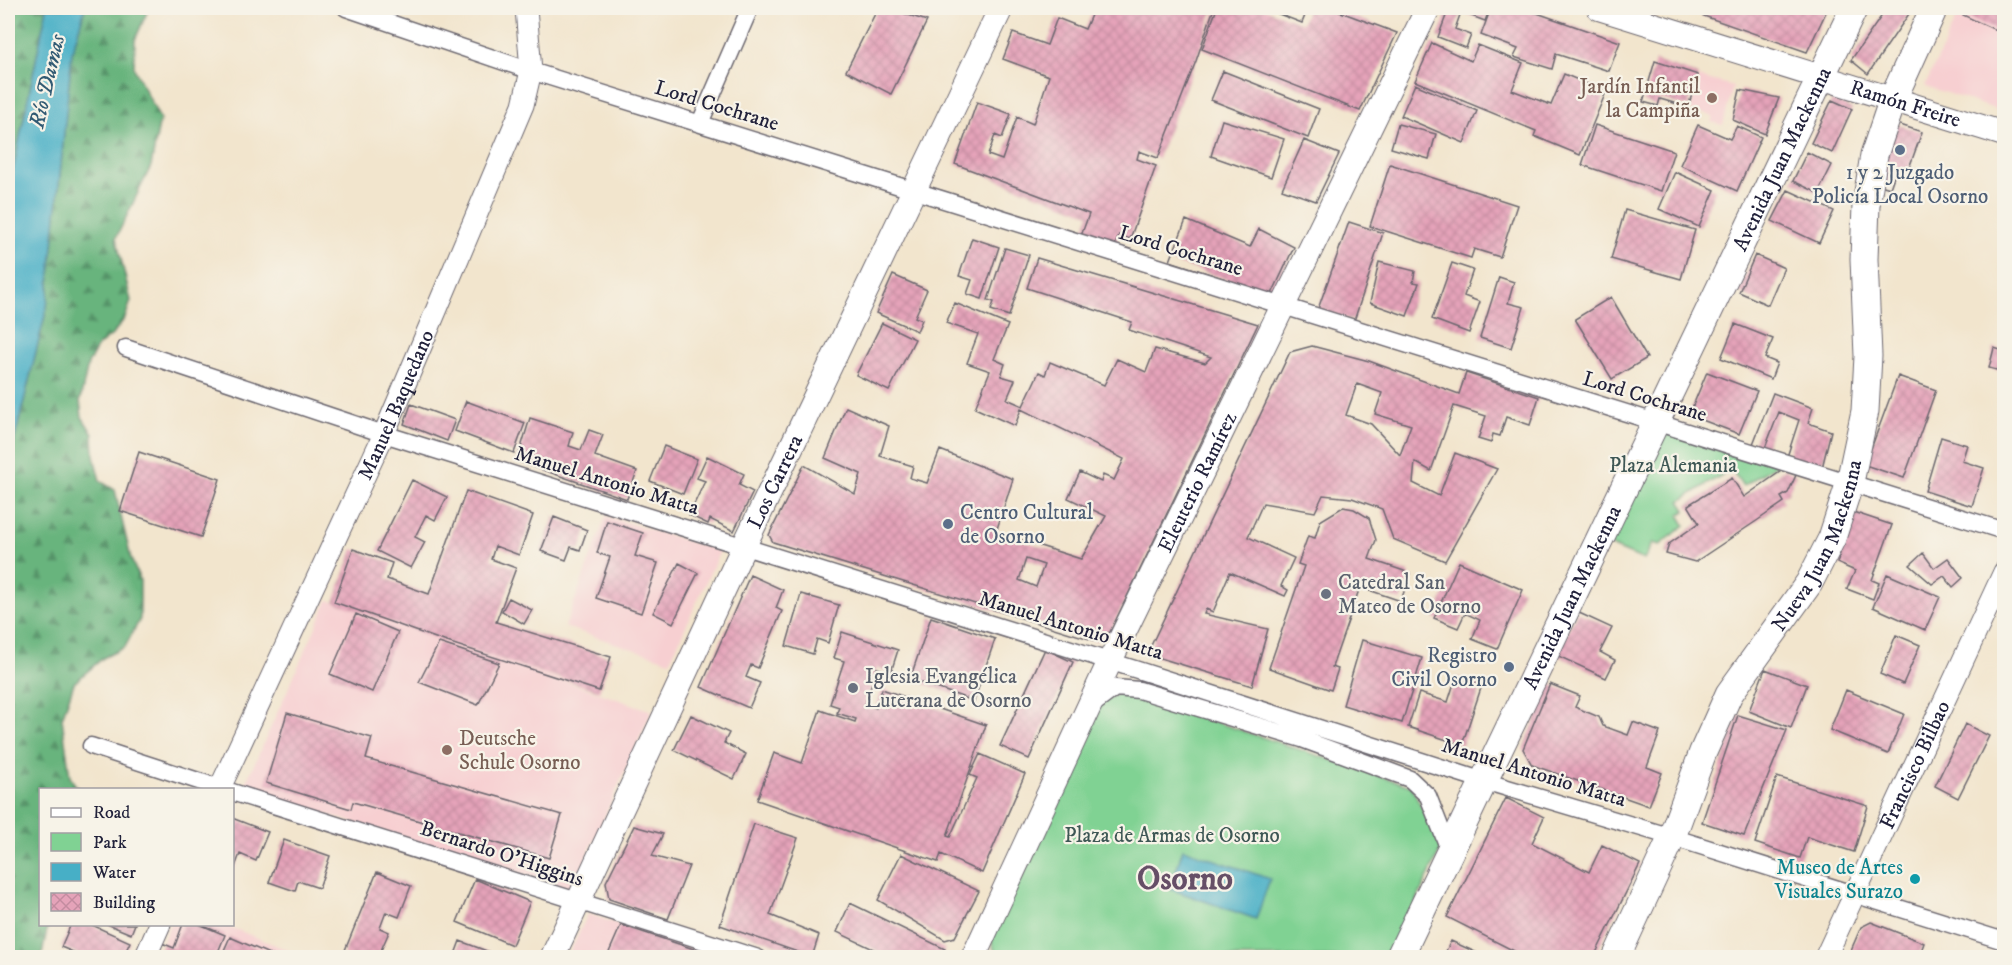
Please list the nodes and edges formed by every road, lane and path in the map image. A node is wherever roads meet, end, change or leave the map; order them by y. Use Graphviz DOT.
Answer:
graph roads {
  1 [pos="346,8"];
  2 [pos="526,8"];
  3 [pos="750,8"];
  4 [pos="1001,8"];
  5 [pos="1428,8"];
  6 [pos="1599,8"];
  7 [pos="1854,8"];
  8 [pos="1934,8"];
  9 [pos="531,71"];
  10 [pos="1821,76"];
  11 [pos="1893,99"];
  12 [pos="700,123"];
  13 [pos="2004,134"];
  14 [pos="913,190"];
  15 [pos="1284,305"];
  16 [pos="126,348"];
  17 [pos="1655,423"];
  18 [pos="384,434"];
  19 [pos="1850,482"];
  20 [pos="2004,531"];
  21 [pos="744,546"];
  22 [pos="2004,572"];
  23 [pos="1110,661"];
  24 [pos="1088,709"];
  25 [pos="91,746"];
  26 [pos="1484,781"];
  27 [pos="218,788"];
  28 [pos="225,788"];
  29 [pos="234,793"];
  30 [pos="1672,837"];
  31 [pos="1450,852"];
  32 [pos="1854,894"];
  33 [pos="579,901"];
  34 [pos="159,926"];
  35 [pos="2004,941"];
  36 [pos="981,951"];
  37 [pos="145,957"];
  38 [pos="552,957"];
  39 [pos="758,957"];
  40 [pos="1399,957"];
  41 [pos="1616,957"];
  42 [pos="1825,957"];
  1 -- 9 [label="street, Lord Cochrane"];
  2 -- 9 [label="street, Manuel Baquedano"];
  3 -- 12 [label="street"];
  4 -- 14 [label="main road, Los Carrera"];
  5 -- 15 [label="main road, Eleuterio Ramírez"];
  6 -- 10 [label="main road, Ramón Freire"];
  7 -- 10 [label="main road, Avenida Juan Mackenna"];
  8 -- 11 [label="main road"];
  9 -- 12 [label="street, Lord Cochrane"];
  9 -- 18 [label="street, Manuel Baquedano"];
  10 -- 11 [label="main road, Ramón Freire"];
  10 -- 17 [label="main road, Avenida Juan Mackenna"];
  11 -- 13 [label="main road, Ramón Freire"];
  11 -- 19 [label="main road, Nueva Juan Mackenna"];
  12 -- 14 [label="street, Lord Cochrane"];
  14 -- 15 [label="street, Lord Cochrane"];
  14 -- 21 [label="main road, Los Carrera"];
  15 -- 17 [label="street, Lord Cochrane"];
  15 -- 23 [label="main road, Eleuterio Ramírez"];
  16 -- 18 [label="street, Manuel Antonio Matta"];
  17 -- 19 [label="street, Lord Cochrane"];
  17 -- 26 [label="main road, Avenida Juan Mackenna"];
  18 -- 21 [label="street, Manuel Antonio Matta"];
  18 -- 28 [label="street, Manuel Baquedano"];
  19 -- 20 [label="street, Lord Cochrane"];
  19 -- 30 [label="main road, Nueva Juan Mackenna"];
  21 -- 23 [label="street, Manuel Antonio Matta"];
  21 -- 33 [label="main road, Los Carrera"];
  22 -- 32 [label="street, Francisco Bilbao"];
  23 -- 24 [label="main road, Eleuterio Ramírez"];
  23 -- 26 [label="street, Manuel Antonio Matta"];
  24 -- 31 [label="street, Manuel Antonio Matta"];
  24 -- 36 [label="main road, Eleuterio Ramírez"];
  25 -- 27 [label="street, Bernardo O'Higgins"];
  26 -- 30 [label="street, Manuel Antonio Matta"];
  26 -- 31 [label="main road, Avenida Juan Mackenna"];
  29 -- 33 [label="street, Bernardo O'Higgins"];
  30 -- 32 [label="street, Manuel Antonio Matta"];
  30 -- 41 [label="main road, Nueva Juan Mackenna"];
  31 -- 40 [label="main road, Avenida Juan Mackenna"];
  32 -- 35 [label="street, Manuel Antonio Matta"];
  32 -- 42 [label="street, Francisco Bilbao"];
  33 -- 38 [label="main road, Los Carrera"];
  33 -- 39 [label="street, Bernardo O'Higgins"];
  34 -- 37 [label="street"];
}
